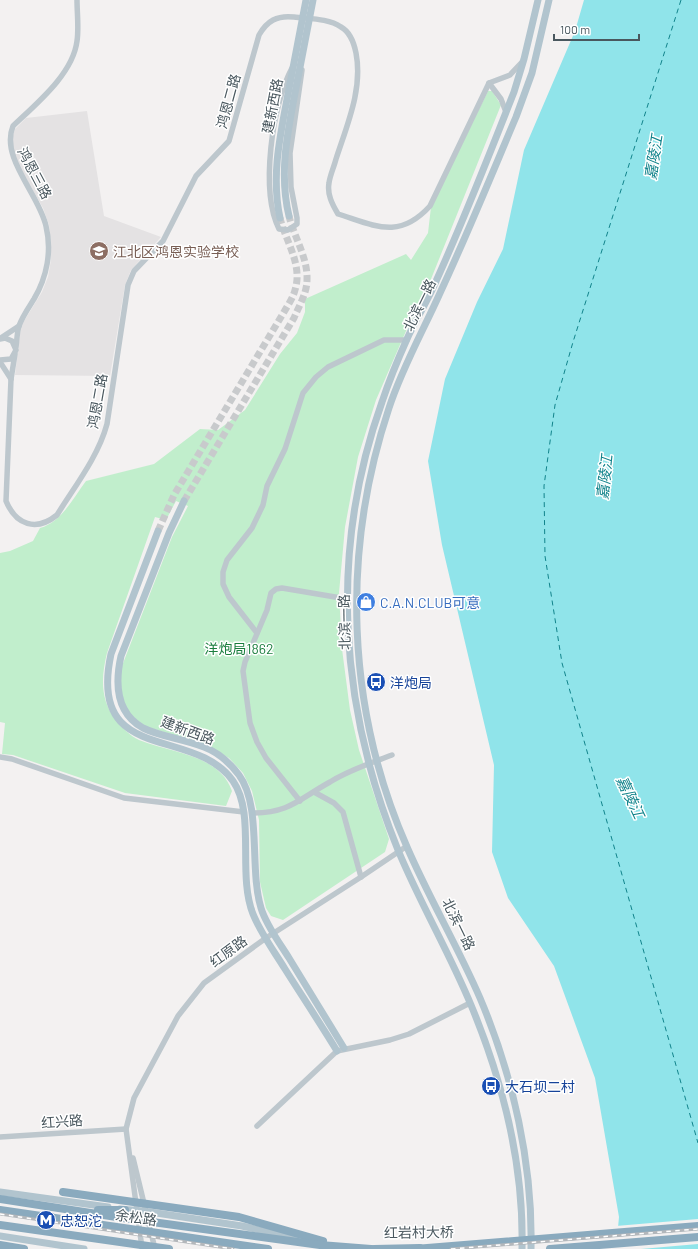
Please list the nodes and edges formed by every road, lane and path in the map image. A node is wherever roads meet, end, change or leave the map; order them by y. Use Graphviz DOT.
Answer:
graph roads {
  1 [pos="76,0"];
  2 [pos="306,0"];
  3 [pos="313,0"];
  4 [pos="538,0"];
  5 [pos="550,0"];
  6 [pos="306,19"];
  7 [pos="303,50"];
  8 [pos="524,59"];
  9 [pos="294,64"];
  10 [pos="489,83"];
  11 [pos="506,112"];
  12 [pos="289,216"];
  13 [pos="280,218"];
  14 [pos="19,326"];
  15 [pos="0,339"];
  16 [pos="407,340"];
  17 [pos="16,347"];
  18 [pos="15,354"];
  19 [pos="0,361"];
  20 [pos="10,379"];
  21 [pos="184,501"];
  22 [pos="158,530"];
  23 [pos="347,599"];
  24 [pos="257,633"];
  25 [pos="392,754"];
  26 [pos="0,757"];
  27 [pos="314,792"];
  28 [pos="300,801"];
  29 [pos="244,812"];
  30 [pos="252,813"];
  31 [pos="407,846"];
  32 [pos="398,852"];
  33 [pos="361,877"];
  34 [pos="274,933"];
  35 [pos="266,938"];
  36 [pos="470,1003"];
  37 [pos="340,1049"];
  38 [pos="257,1126"];
  39 [pos="126,1129"];
  40 [pos="0,1137"];
  41 [pos="0,1192"];
  42 [pos="64,1192"];
  43 [pos="74,1194"];
  44 [pos="0,1199"];
  45 [pos="0,1210"];
  46 [pos="125,1210"];
  47 [pos="76,1211"];
  48 [pos="0,1225"];
  49 [pos="698,1225"];
  50 [pos="0,1236"];
  51 [pos="698,1238"];
  52 [pos="2,1246"];
  53 [pos="425,1248"];
  54 [pos="24,1249"];
  55 [pos="84,1249"];
  56 [pos="142,1249"];
  57 [pos="155,1249"];
  58 [pos="169,1249"];
  59 [pos="268,1249"];
  60 [pos="372,1249"];
  61 [pos="415,1249"];
  62 [pos="522,1249"];
  63 [pos="531,1249"];
  64 [pos="550,1249"];
  65 [pos="563,1249"];
  1 -- 14 [label="street, 鸿恩三路"];
  2 -- 6 [label="main road, 建新西路"];
  3 -- 6 [label="main road, 建新西路"];
  4 -- 8 [label="main road, 北滨一路"];
  5 -- 31 [label="main road, 北滨一路"];
  6 -- 7 [label="main road, 建新西路"];
  6 -- 9 [label="main road, 建新西路"];
  6 -- 10 [label="street, 鸿恩二路"];
  6 -- 20 [label="street, 鸿恩二路"];
  7 -- 9 [label="street"];
  7 -- 12 [label="main road, 建新西路"];
  8 -- 10 [label="street"];
  8 -- 11 [label="main road, 北滨一路"];
  9 -- 13 [label="main road, 建新西路"];
  10 -- 11 [label="street"];
  11 -- 16 [label="main road, 北滨一路"];
  14 -- 15 [label="street"];
  14 -- 17 [label="street"];
  15 -- 17 [label="street"];
  16 -- 23 [label="main road, 北滨一路"];
  16 -- 24 [label="street"];
  17 -- 18 [label="street"];
  18 -- 19 [label="street"];
  18 -- 20 [label="street"];
  19 -- 20 [label="street"];
  21 -- 30 [label="main road, 建新西路"];
  22 -- 29 [label="main road, 建新西路"];
  23 -- 24 [label="street"];
  23 -- 32 [label="main road, 北滨一路"];
  24 -- 28 [label="street"];
  25 -- 27 [label="street"];
  26 -- 29 [label="street"];
  27 -- 28 [label="street"];
  27 -- 33 [label="street"];
  28 -- 30 [label="street"];
  29 -- 35 [label="main road, 建新西路"];
  30 -- 34 [label="main road, 建新西路"];
  31 -- 32 [label="street, 红原路"];
  31 -- 63 [label="main road, 北滨一路"];
  32 -- 33 [label="street, 红原路"];
  32 -- 36 [label="main road, 北滨一路"];
  33 -- 34 [label="street, 红原路"];
  34 -- 35 [label="street, 红原路"];
  34 -- 37 [label="main road, 建新西路"];
  35 -- 37 [label="main road, 建新西路"];
  35 -- 39 [label="street, 红原路"];
  36 -- 37 [label="street"];
  36 -- 62 [label="main road, 北滨一路"];
  37 -- 38 [label="street"];
  39 -- 40 [label="street, 红兴路"];
  39 -- 56 [label="street"];
  39 -- 57 [label="street"];
  41 -- 46 [label="main road"];
  42 -- 43 [label="highway"];
  43 -- 46 [label="main road"];
  43 -- 60 [label="highway"];
  44 -- 47 [label="highway"];
  45 -- 59 [label="highway, 余松路"];
  46 -- 47 [label="highway"];
  46 -- 49 [label="main road, 红岩村大桥"];
  47 -- 60 [label="highway"];
  48 -- 58 [label="highway, 余松路"];
  49 -- 53 [label="highway, 红岩村大桥"];
  50 -- 55 [label="main road"];
  51 -- 64 [label="highway"];
  51 -- 65 [label="main road"];
  52 -- 54 [label="highway"];
  53 -- 60 [label="highway"];
  53 -- 61 [label="highway"];
}
